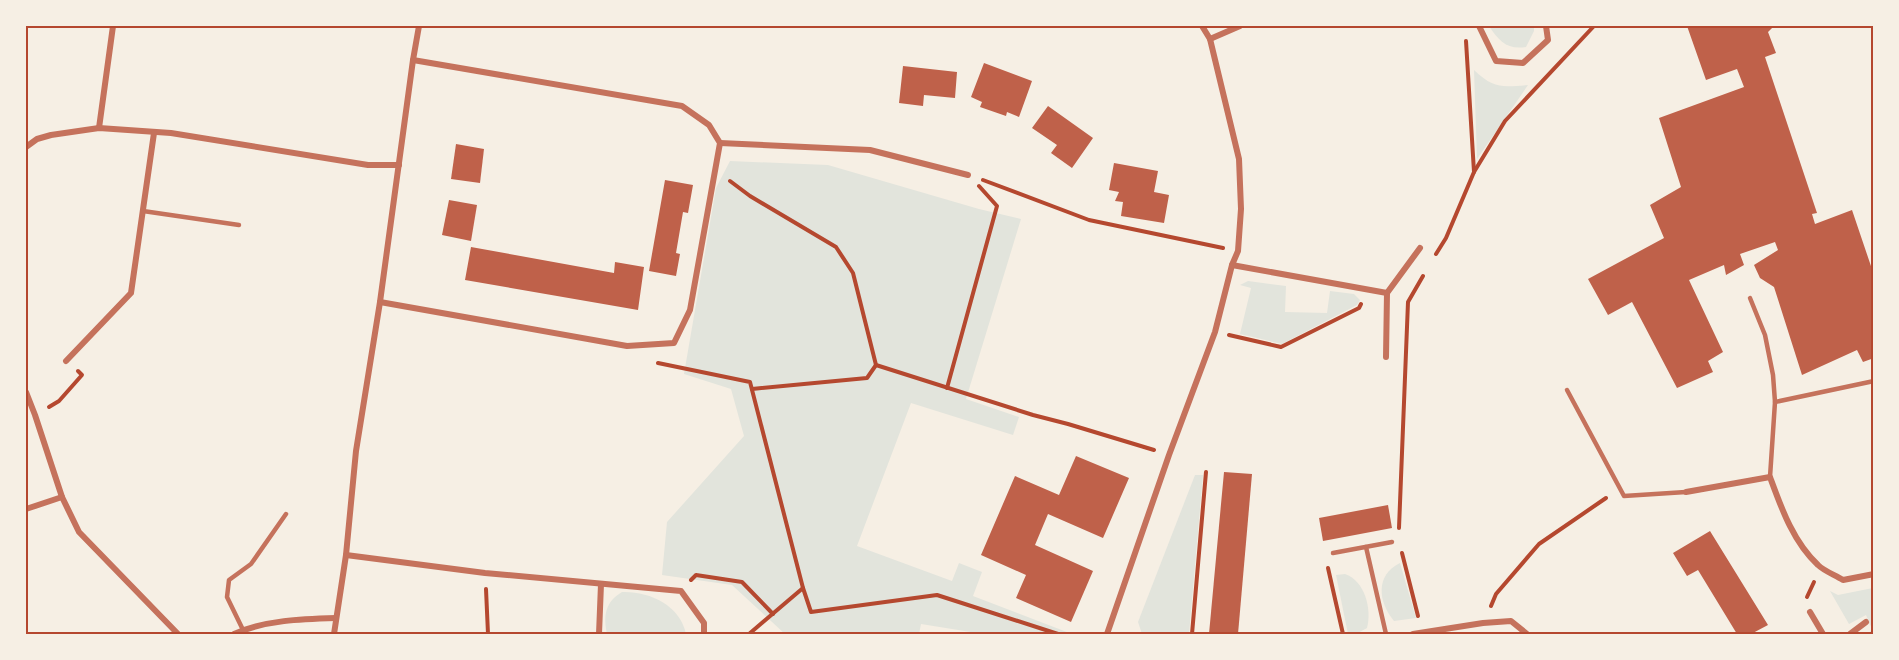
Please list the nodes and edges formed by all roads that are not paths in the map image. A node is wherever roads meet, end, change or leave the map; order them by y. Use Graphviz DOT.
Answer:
graph roads {
  1 [pos="113,26"];
  2 [pos="419,26"];
  3 [pos="1202,26"];
  4 [pos="1240,26"];
  5 [pos="1479,26"];
  6 [pos="1546,26"];
  7 [pos="1210,39"];
  8 [pos="413,60"];
  9 [pos="99,128"];
  10 [pos="154,133"];
  11 [pos="720,142"];
  12 [pos="26,147"];
  13 [pos="399,165"];
  14 [pos="968,175"];
  15 [pos="143,211"];
  16 [pos="239,225"];
  17 [pos="1420,248"];
  18 [pos="1232,265"];
  19 [pos="1387,293"];
  20 [pos="1750,298"];
  21 [pos="380,302"];
  22 [pos="1386,357"];
  23 [pos="66,362"];
  24 [pos="1874,381"];
  25 [pos="1567,390"];
  26 [pos="26,392"];
  27 [pos="1775,402"];
  28 [pos="1770,477"];
  29 [pos="1686,492"];
  30 [pos="62,497"];
  31 [pos="26,509"];
  32 [pos="286,514"];
  33 [pos="1392,542"];
  34 [pos="1366,547"];
  35 [pos="1333,553"];
  36 [pos="346,555"];
  37 [pos="1874,574"];
  38 [pos="601,584"];
  39 [pos="1810,612"];
  40 [pos="336,618"];
  41 [pos="1866,622"];
  42 [pos="244,632"];
  43 [pos="177,634"];
  44 [pos="234,634"];
  45 [pos="334,634"];
  46 [pos="599,634"];
  47 [pos="704,634"];
  48 [pos="1107,634"];
  49 [pos="1386,634"];
  50 [pos="1413,634"];
  51 [pos="1527,634"];
  52 [pos="1823,634"];
  53 [pos="1850,634"];
  1 -- 9 [label="street"];
  2 -- 8 [label="street"];
  3 -- 7 [label="street"];
  4 -- 7 [label="street"];
  5 -- 6 [label="street"];
  7 -- 18 [label="street"];
  8 -- 11 [label="street"];
  8 -- 13 [label="street"];
  9 -- 10 [label="street"];
  9 -- 12 [label="street"];
  10 -- 13 [label="street"];
  10 -- 15 [label="street"];
  11 -- 14 [label="street"];
  11 -- 21 [label="street"];
  13 -- 21 [label="street"];
  15 -- 16 [label="lane"];
  15 -- 23 [label="street"];
  17 -- 19 [label="street"];
  18 -- 19 [label="street"];
  18 -- 48 [label="street"];
  19 -- 22 [label="street"];
  20 -- 27 [label="lane"];
  21 -- 36 [label="street"];
  24 -- 27 [label="lane"];
  25 -- 29 [label="lane"];
  26 -- 30 [label="street"];
  27 -- 28 [label="lane"];
  28 -- 29 [label="street"];
  28 -- 37 [label="street"];
  30 -- 31 [label="street"];
  30 -- 43 [label="street"];
  32 -- 42 [label="lane"];
  33 -- 34 [label="lane"];
  34 -- 35 [label="lane"];
  34 -- 49 [label="lane"];
  36 -- 38 [label="street"];
  36 -- 40 [label="street"];
  38 -- 46 [label="street"];
  38 -- 47 [label="street"];
  39 -- 52 [label="street"];
  40 -- 42 [label="street"];
  40 -- 45 [label="street"];
  41 -- 53 [label="street"];
  42 -- 44 [label="street"];
  50 -- 51 [label="street"];
}
